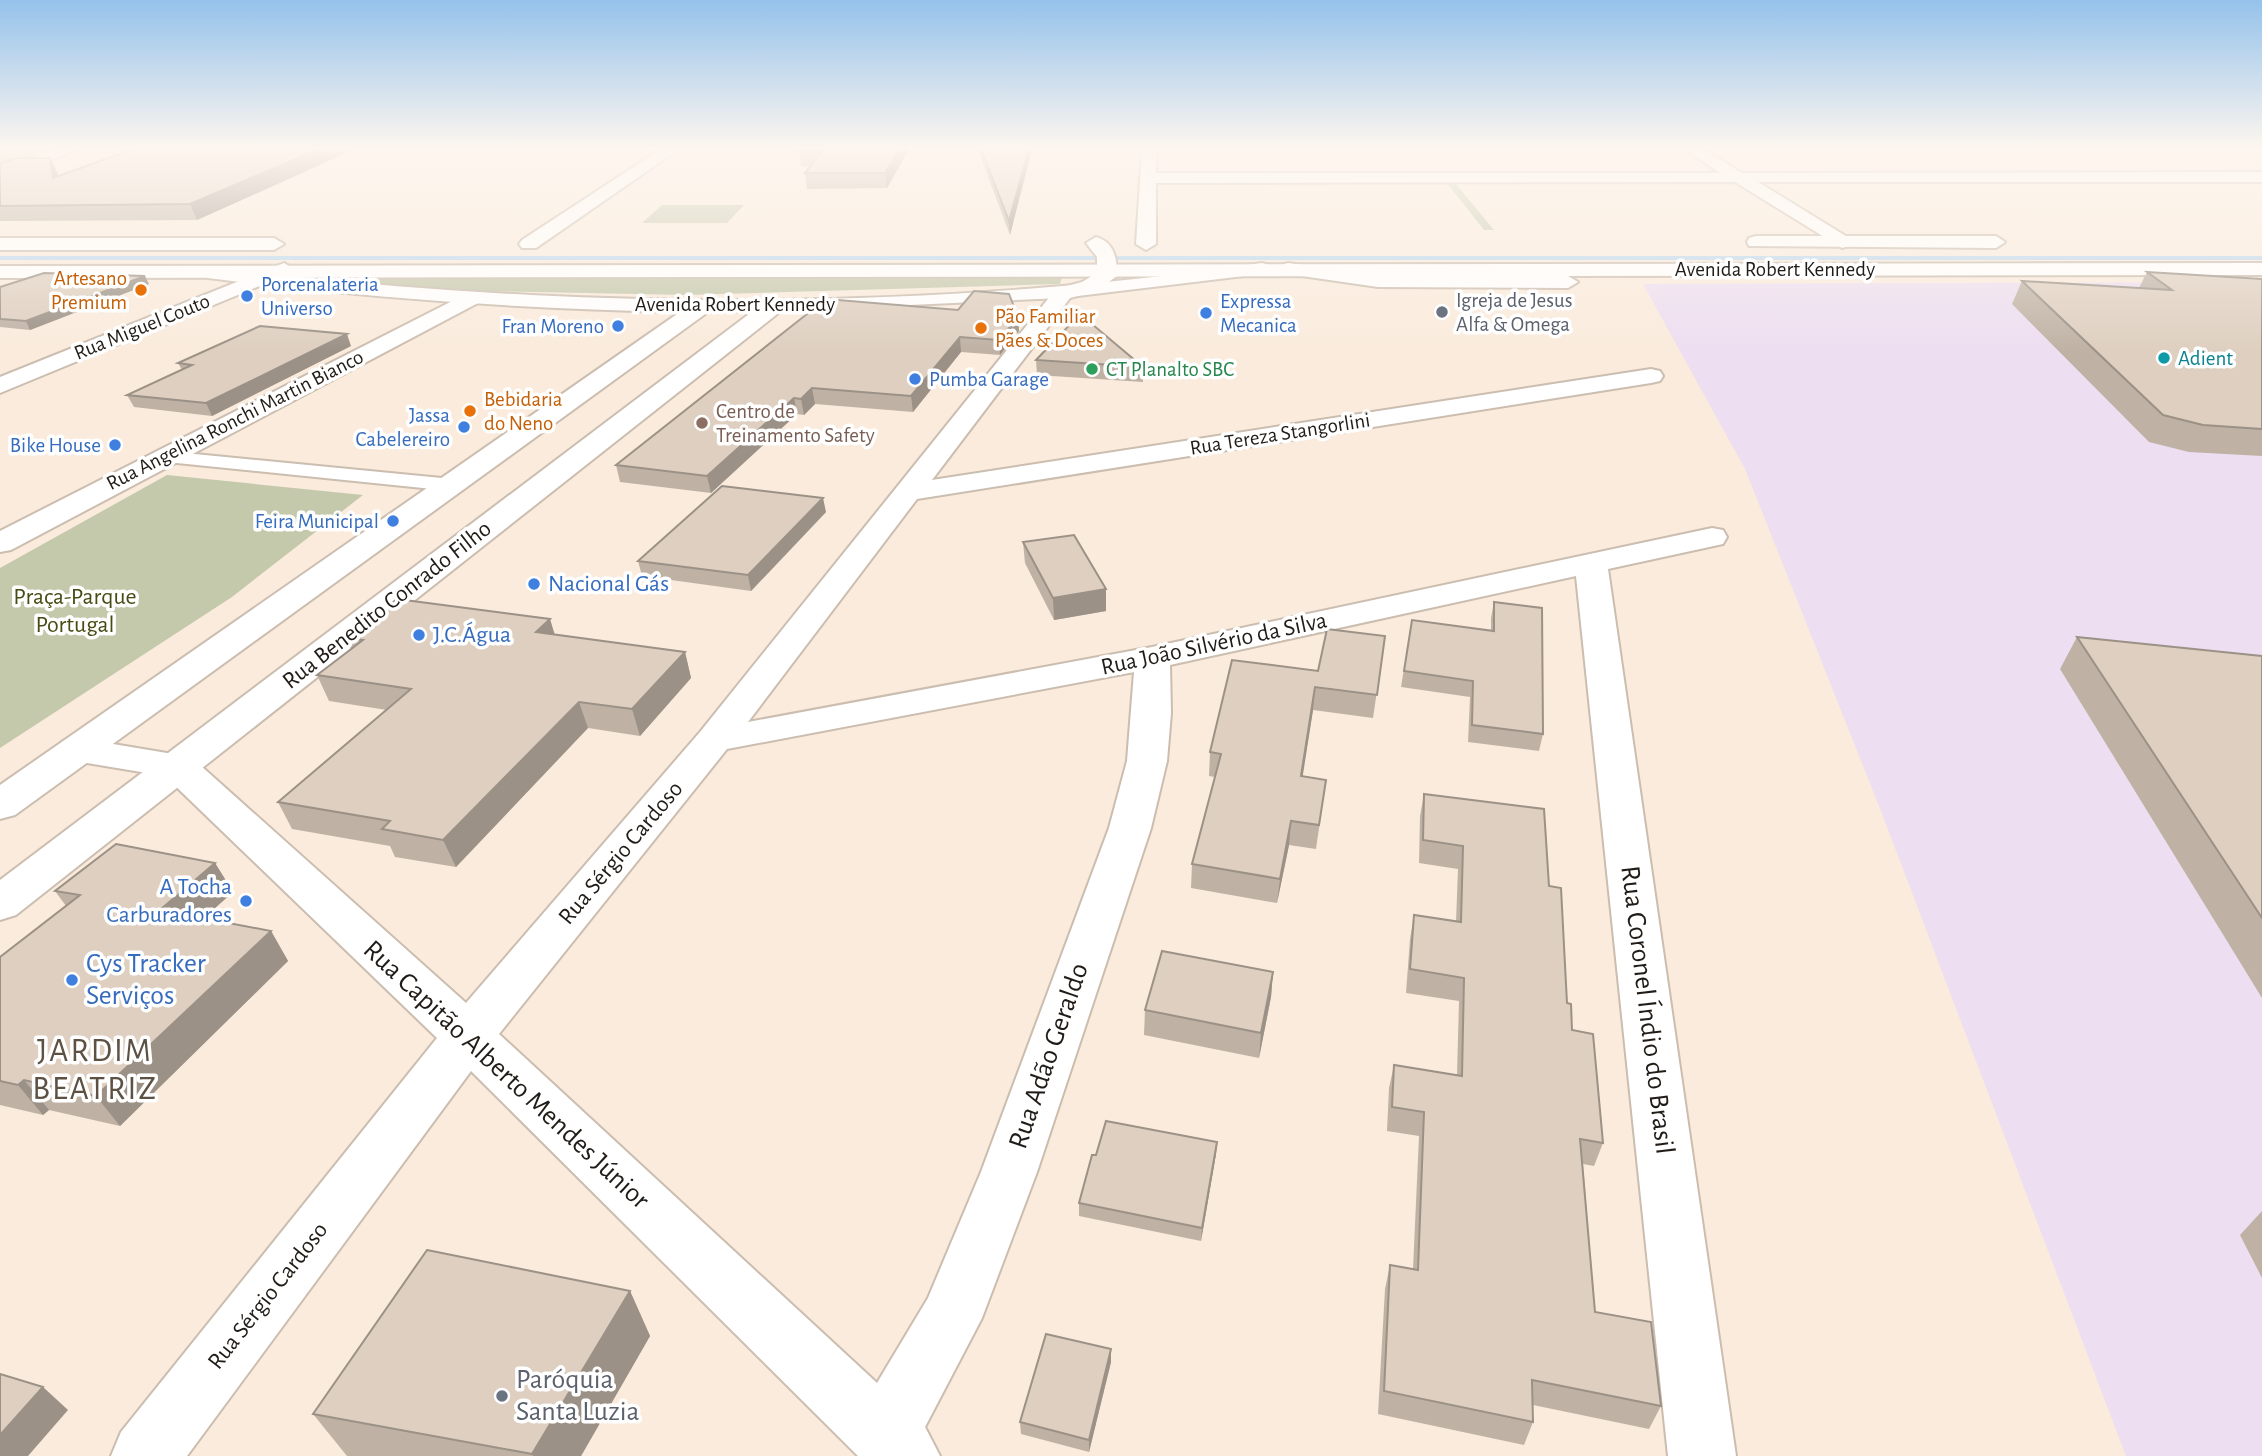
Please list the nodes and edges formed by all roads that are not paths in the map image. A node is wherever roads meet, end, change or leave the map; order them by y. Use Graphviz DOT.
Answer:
graph roads {
  1 [pos="569,217"];
  2 [pos="1151,217"];
  3 [pos="1802,217"];
  4 [pos="1736,242"];
  5 [pos="1842,242"];
  6 [pos="2019,242"];
  7 [pos="1074,243"];
  8 [pos="0,244"];
  9 [pos="289,244"];
  10 [pos="504,244"];
  11 [pos="529,244"];
  12 [pos="567,244"];
  13 [pos="1104,256"];
  14 [pos="284,269"];
  15 [pos="1262,269"];
  16 [pos="1288,269"];
  17 [pos="2262,269"];
  18 [pos="0,272"];
  19 [pos="208,272"];
  20 [pos="260,279"];
  21 [pos="1568,282"];
  22 [pos="1063,293"];
  23 [pos="470,298"];
  24 [pos="774,306"];
  25 [pos="701,307"];
  26 [pos="1651,376"];
  27 [pos="0,386"];
  28 [pos="164,457"];
  29 [pos="452,485"];
  30 [pos="908,492"];
  31 [pos="1712,537"];
  32 [pos="0,543"];
  33 [pos="1591,564"];
  34 [pos="1152,658"];
  35 [pos="714,740"];
  36 [pos="78,750"];
  37 [pos="177,766"];
  38 [pos="0,805"];
  39 [pos="0,904"];
  40 [pos="468,1036"];
  41 [pos="895,1446"];
  42 [pos="145,1456"];
  43 [pos="1702,1456"];
  1 -- 11 [label="street"];
  2 -- 13 [label="street, Avenida Robert Kennedy"];
  3 -- 5 [label="street"];
  4 -- 5 [label="street, Avenida Robert Kennedy"];
  5 -- 6 [label="street, Avenida Robert Kennedy"];
  7 -- 13 [label="street, Avenida Robert Kennedy"];
  8 -- 9 [label="street"];
  10 -- 11 [label="street"];
  11 -- 12 [label="street"];
  13 -- 14 [label="street, Avenida Robert Kennedy"];
  13 -- 15 [label="street, Avenida Robert Kennedy"];
  13 -- 22 [label="street"];
  14 -- 19 [label="street, Avenida Robert Kennedy"];
  14 -- 20 [label="street, Rua Miguel Couto"];
  15 -- 16 [label="street, Avenida Robert Kennedy"];
  15 -- 22 [label="street, Avenida Robert Kennedy"];
  16 -- 17 [label="street, Avenida Robert Kennedy"];
  16 -- 21 [label="street, Avenida Robert Kennedy"];
  18 -- 19 [label="street, Avenida Robert Kennedy"];
  19 -- 20 [label="street, Avenida Robert Kennedy"];
  20 -- 23 [label="street, Avenida Robert Kennedy"];
  20 -- 27 [label="street, Rua Miguel Couto"];
  22 -- 24 [label="street, Avenida Robert Kennedy"];
  22 -- 30 [label="street, Rua Sérgio Cardoso"];
  23 -- 25 [label="street, Avenida Robert Kennedy"];
  23 -- 28 [label="street, Rua Angelina Ronchi Martin Bianco"];
  24 -- 25 [label="street, Avenida Robert Kennedy"];
  24 -- 37 [label="street, Rua Benedito Conrado Filho"];
  25 -- 29 [label="street"];
  26 -- 30 [label="street, Rua Tereza Stangorlini"];
  28 -- 29 [label="lane"];
  28 -- 32 [label="street, Rua Angelina Ronchi Martin Bianco"];
  29 -- 36 [label="street"];
  30 -- 35 [label="street, Rua Sérgio Cardoso"];
  31 -- 33 [label="street, Rua João Silvério da Silva"];
  33 -- 34 [label="street, Rua João Silvério da Silva"];
  33 -- 43 [label="street, Rua Coronel Índio do Brasil"];
  34 -- 35 [label="street, Rua João Silvério da Silva"];
  34 -- 41 [label="street, Rua Adão Geraldo"];
  35 -- 40 [label="street, Rua Sérgio Cardoso"];
  36 -- 37 [label="street"];
  36 -- 38 [label="street"];
  37 -- 39 [label="street, Rua Benedito Conrado Filho"];
  37 -- 40 [label="street, Rua Capitão Alberto Mendes Júnior"];
  40 -- 41 [label="street, Rua Capitão Alberto Mendes Júnior"];
  40 -- 42 [label="street, Rua Sérgio Cardoso"];
}
